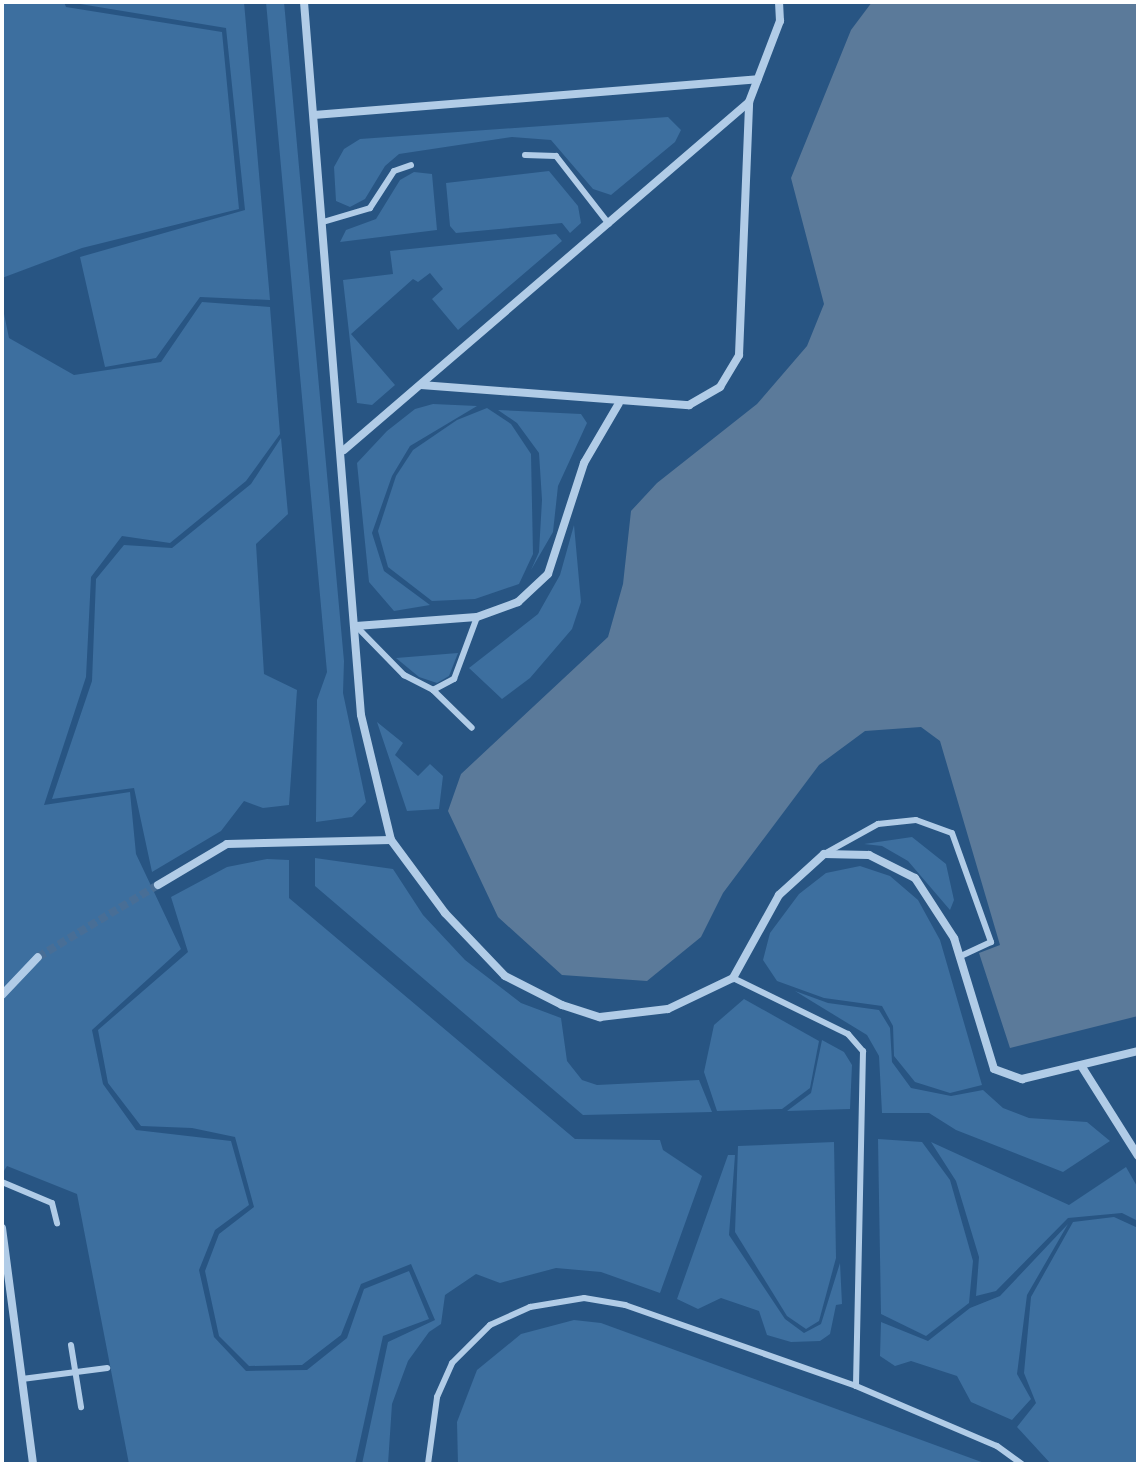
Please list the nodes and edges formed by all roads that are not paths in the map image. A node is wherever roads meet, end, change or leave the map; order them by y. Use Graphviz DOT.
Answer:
graph roads {
  1 [pos="304,2"];
  2 [pos="779,2"];
  3 [pos="758,79"];
  4 [pos="749,102"];
  5 [pos="314,115"];
  6 [pos="525,155"];
  7 [pos="411,165"];
  8 [pos="323,222"];
  9 [pos="609,224"];
  10 [pos="421,385"];
  11 [pos="619,403"];
  12 [pos="344,450"];
  13 [pos="477,617"];
  14 [pos="356,626"];
  15 [pos="433,690"];
  16 [pos="472,728"];
  17 [pos="391,840"];
  18 [pos="824,854"];
  19 [pos="158,885"];
  20 [pos="38,957"];
  21 [pos="959,957"];
  22 [pos="733,978"];
  23 [pos="2,995"];
  24 [pos="1138,1051"];
  25 [pos="1082,1067"];
  26 [pos="1138,1156"];
  27 [pos="2,1182"];
  28 [pos="57,1223"];
  29 [pos="2,1228"];
  30 [pos="71,1345"];
  31 [pos="107,1368"];
  32 [pos="74,1371"];
  33 [pos="22,1379"];
  34 [pos="856,1386"];
  35 [pos="81,1407"];
  36 [pos="33,1464"];
  37 [pos="428,1464"];
  38 [pos="1022,1464"];
  1 -- 5 [label="street"];
  2 -- 3 [label="street"];
  3 -- 4 [label="street"];
  3 -- 5 [label="street"];
  4 -- 9 [label="street"];
  4 -- 11 [label="street"];
  5 -- 8 [label="street"];
  6 -- 9 [label="lane"];
  7 -- 8 [label="lane"];
  8 -- 12 [label="street"];
  9 -- 10 [label="street"];
  10 -- 11 [label="street"];
  10 -- 12 [label="street"];
  11 -- 13 [label="street"];
  12 -- 14 [label="street"];
  13 -- 14 [label="street"];
  13 -- 15 [label="lane"];
  14 -- 15 [label="lane"];
  14 -- 17 [label="street"];
  15 -- 16 [label="lane"];
  17 -- 19 [label="street"];
  17 -- 22 [label="street"];
  18 -- 21 [label="street"];
  18 -- 21 [label="lane"];
  18 -- 22 [label="street"];
  20 -- 23 [label="street"];
  21 -- 25 [label="street"];
  22 -- 34 [label="lane"];
  24 -- 25 [label="street"];
  25 -- 26 [label="street"];
  27 -- 28 [label="lane"];
  29 -- 33 [label="street"];
  30 -- 32 [label="lane"];
  31 -- 32 [label="lane"];
  32 -- 33 [label="lane"];
  32 -- 35 [label="lane"];
  33 -- 36 [label="street"];
  34 -- 37 [label="lane"];
  34 -- 38 [label="lane"];
}
